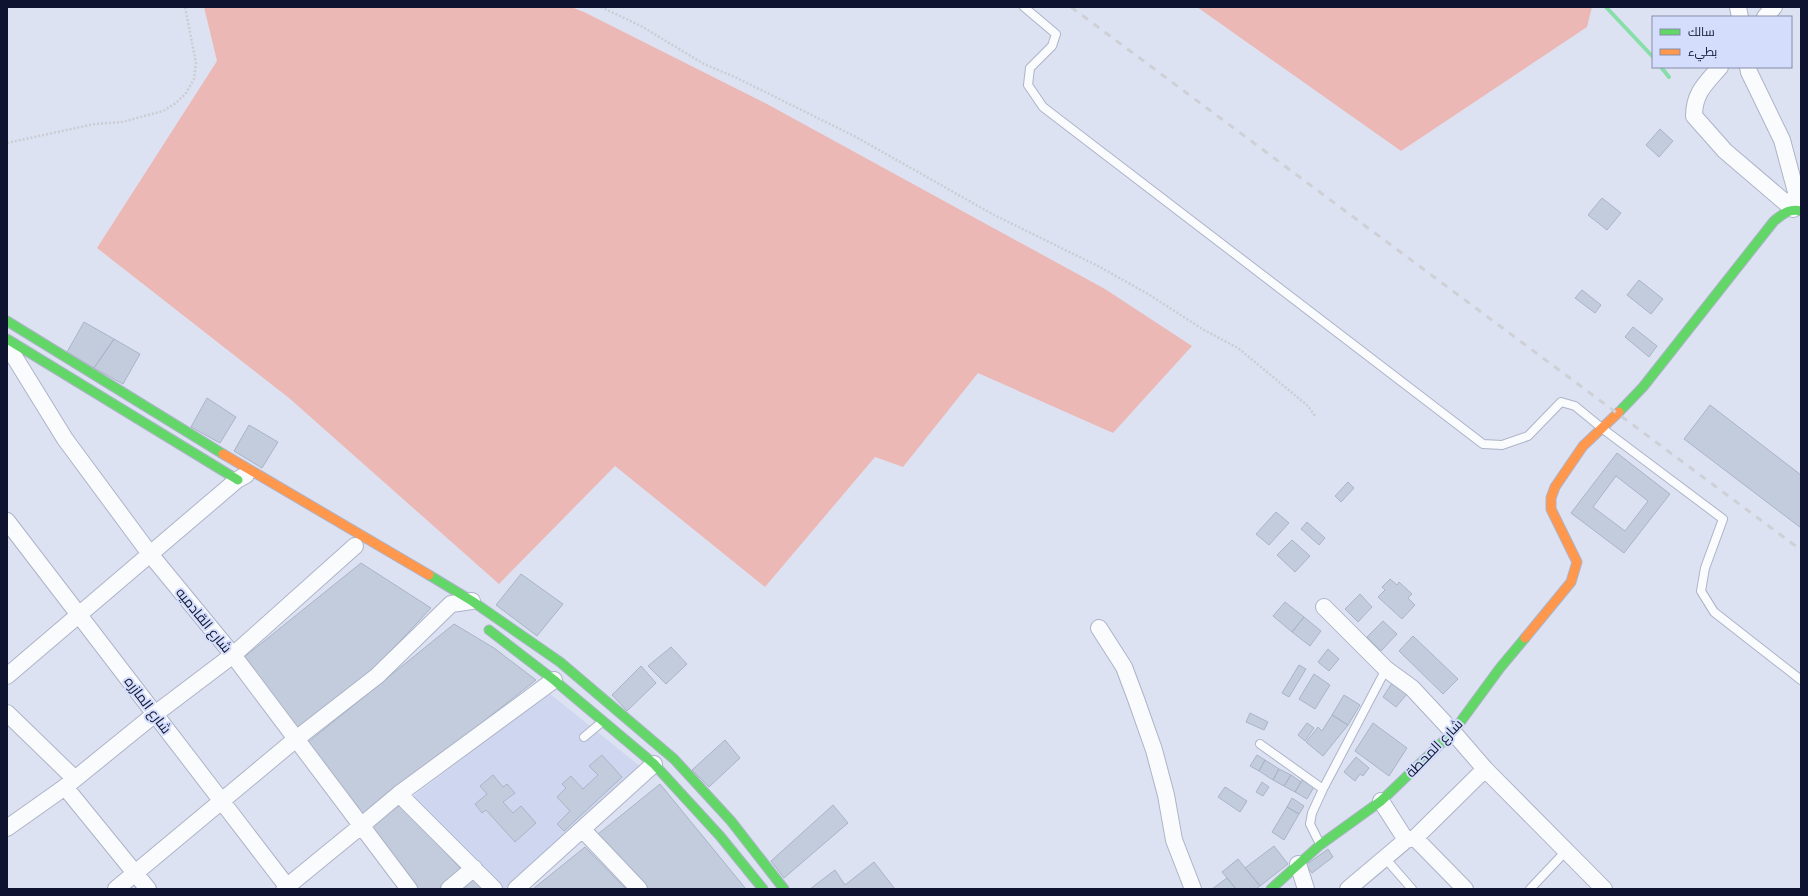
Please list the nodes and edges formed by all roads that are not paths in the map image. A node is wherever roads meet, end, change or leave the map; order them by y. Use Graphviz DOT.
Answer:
graph roads {
  1 [pos="1024,7"];
  2 [pos="1774,7"];
  3 [pos="1766,16"];
  4 [pos="1719,68"];
  5 [pos="1748,68"];
  6 [pos="1797,210"];
  7 [pos="8,323"];
  8 [pos="7,339"];
  9 [pos="7,345"];
  10 [pos="1603,429"];
  11 [pos="245,478"];
  12 [pos="7,522"];
  13 [pos="355,546"];
  14 [pos="150,554"];
  15 [pos="457,604"];
  16 [pos="1324,606"];
  17 [pos="78,614"];
  18 [pos="482,626"];
  19 [pos="1098,628"];
  20 [pos="233,655"];
  21 [pos="1386,669"];
  22 [pos="7,676"];
  23 [pos="554,680"];
  24 [pos="1801,680"];
  25 [pos="7,713"];
  26 [pos="155,714"];
  27 [pos="603,721"];
  28 [pos="1453,732"];
  29 [pos="584,737"];
  30 [pos="296,740"];
  31 [pos="1260,744"];
  32 [pos="654,764"];
  33 [pos="1485,769"];
  34 [pos="70,782"];
  35 [pos="1322,789"];
  36 [pos="398,794"];
  37 [pos="222,801"];
  38 [pos="1380,801"];
  39 [pos="361,826"];
  40 [pos="7,828"];
  41 [pos="583,830"];
  42 [pos="1410,839"];
  43 [pos="1320,845"];
  44 [pos="1566,851"];
  45 [pos="1385,858"];
  46 [pos="1298,864"];
  47 [pos="474,868"];
  48 [pos="136,873"];
  49 [pos="287,888"];
  50 [pos="116,889"];
  51 [pos="148,889"];
  52 [pos="409,889"];
  53 [pos="449,889"];
  54 [pos="494,889"];
  55 [pos="516,889"];
  56 [pos="639,889"];
  57 [pos="763,889"];
  58 [pos="784,889"];
  59 [pos="1193,889"];
  60 [pos="1271,889"];
  61 [pos="1306,889"];
  62 [pos="1348,889"];
  63 [pos="1412,889"];
  64 [pos="1466,889"];
  65 [pos="1530,889"];
  66 [pos="1604,889"];
  1 -- 10 [label="lane"];
  2 -- 3 [label="street"];
  4 -- 6 [label="street"];
  5 -- 6 [label="street"];
  6 -- 10 [label="main road"];
  7 -- 11 [label="main road"];
  8 -- 11 [label="main road"];
  9 -- 14 [label="street, شارع القادميه"];
  10 -- 24 [label="lane"];
  10 -- 28 [label="main road, شارع المحطة"];
  11 -- 14 [label="street"];
  11 -- 15 [label="main road"];
  12 -- 17 [label="street, شارع المازره"];
  13 -- 20 [label="street"];
  14 -- 17 [label="street"];
  14 -- 20 [label="street, شارع القادميه"];
  15 -- 30 [label="street"];
  15 -- 58 [label="main road"];
  16 -- 21 [label="street"];
  17 -- 22 [label="street"];
  17 -- 26 [label="street, شارع المازره"];
  18 -- 23 [label="main road"];
  19 -- 59 [label="street"];
  20 -- 26 [label="street"];
  20 -- 30 [label="street, شارع القادميه"];
  21 -- 28 [label="street"];
  21 -- 35 [label="lane"];
  23 -- 27 [label="main road"];
  23 -- 36 [label="street"];
  25 -- 34 [label="street"];
  26 -- 34 [label="street"];
  26 -- 37 [label="street, شارع المازره"];
  27 -- 29 [label="lane"];
  27 -- 32 [label="main road"];
  28 -- 33 [label="street"];
  28 -- 38 [label="main road, شارع المحطة"];
  30 -- 37 [label="street"];
  30 -- 39 [label="street, شارع القادميه"];
  31 -- 35 [label="lane"];
  32 -- 41 [label="street"];
  32 -- 57 [label="main road"];
  33 -- 42 [label="street"];
  33 -- 44 [label="street"];
  34 -- 40 [label="street"];
  34 -- 48 [label="street"];
  35 -- 43 [label="lane"];
  36 -- 39 [label="street"];
  36 -- 47 [label="street"];
  37 -- 48 [label="street"];
  37 -- 49 [label="street, شارع المازره"];
  38 -- 42 [label="street"];
  38 -- 43 [label="main road, شارع المحطة"];
  39 -- 49 [label="street"];
  39 -- 52 [label="street, شارع القادميه"];
  41 -- 55 [label="street"];
  41 -- 56 [label="street"];
  42 -- 45 [label="street"];
  42 -- 64 [label="street"];
  43 -- 46 [label="main road, شارع المحطة"];
  44 -- 65 [label="lane"];
  44 -- 66 [label="street"];
  45 -- 62 [label="street"];
  45 -- 63 [label="lane"];
  46 -- 60 [label="main road, شارع المحطة"];
  46 -- 61 [label="street"];
  47 -- 53 [label="street"];
  47 -- 54 [label="street"];
  48 -- 50 [label="street"];
  48 -- 51 [label="street"];
}
